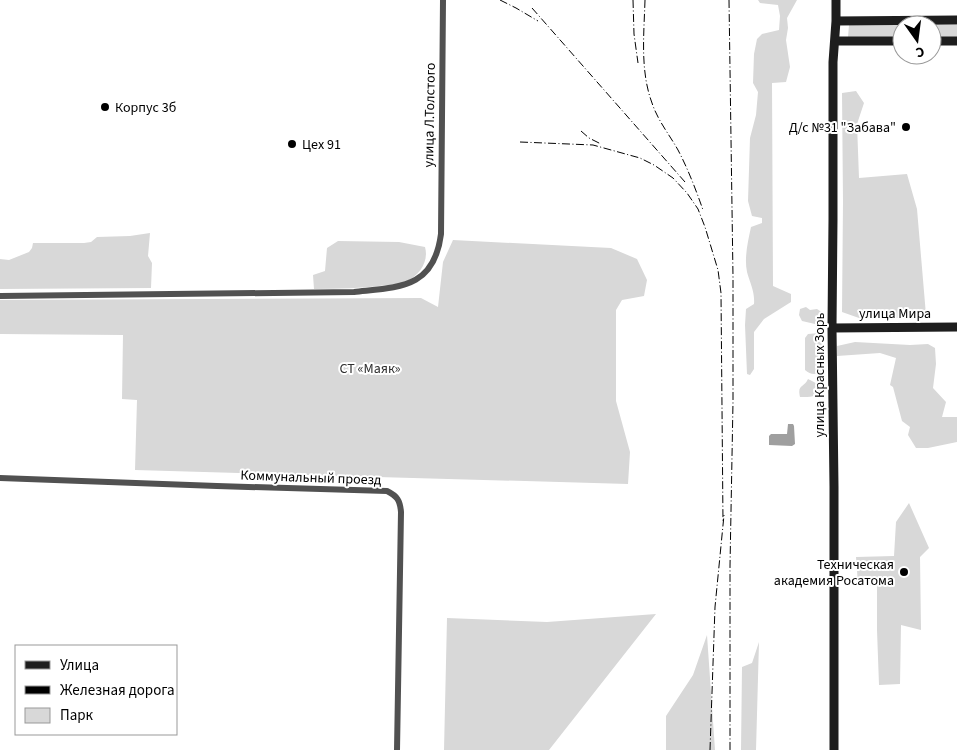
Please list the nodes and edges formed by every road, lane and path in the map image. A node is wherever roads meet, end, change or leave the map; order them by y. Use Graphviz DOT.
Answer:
graph roads {
  1 [pos="443,0"];
  2 [pos="836,0"];
  3 [pos="957,20"];
  4 [pos="836,21"];
  5 [pos="835,41"];
  6 [pos="892,41"];
  7 [pos="942,41"];
  8 [pos="957,41"];
  9 [pos="0,296"];
  10 [pos="957,326"];
  11 [pos="832,328"];
  12 [pos="0,478"];
  13 [pos="397,750"];
  14 [pos="834,750"];
  1 -- 9 [label="street, улица Л.Толстого"];
  2 -- 4 [label="street, улица Красных Зорь"];
  3 -- 4 [label="street"];
  4 -- 5 [label="street, улица Красных Зорь"];
  5 -- 6 [label="street"];
  5 -- 11 [label="street, улица Красных Зорь"];
  7 -- 8 [label="street"];
  10 -- 11 [label="street, улица Мира"];
  11 -- 14 [label="street, улица Красных Зорь"];
  12 -- 13 [label="street, Коммунальный проезд"];
}
